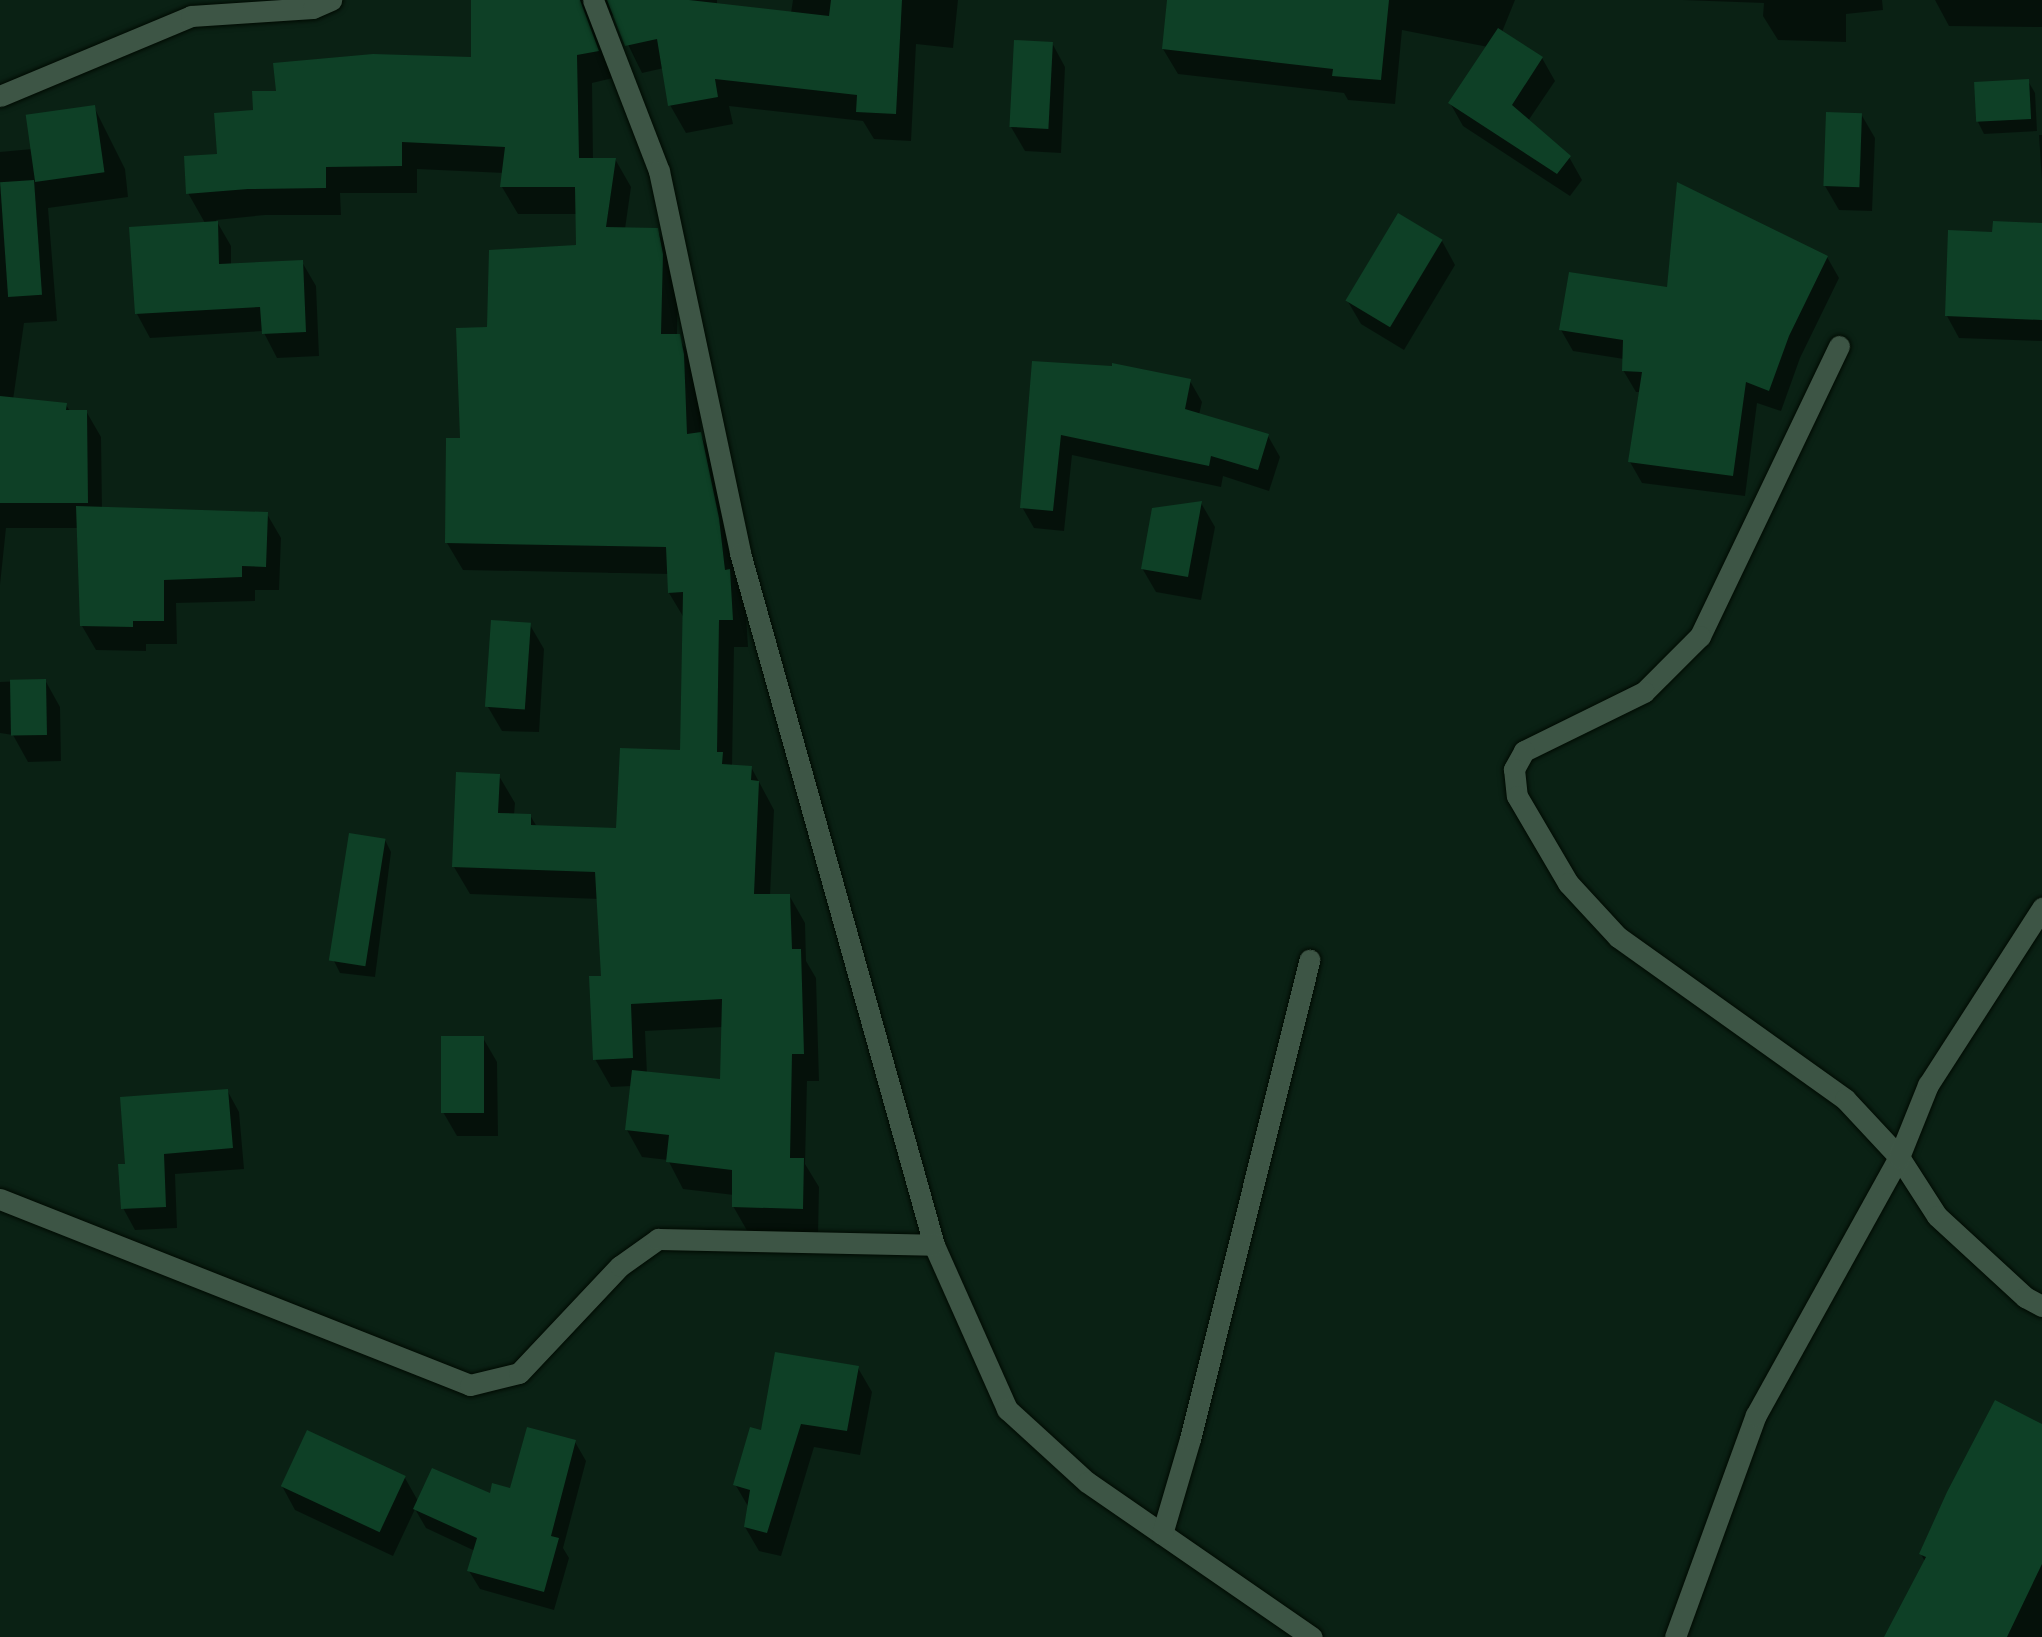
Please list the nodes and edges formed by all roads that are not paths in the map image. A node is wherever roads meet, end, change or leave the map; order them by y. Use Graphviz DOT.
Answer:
graph roads {
  1 [pos="331,0"];
  2 [pos="593,0"];
  3 [pos="0,96"];
  4 [pos="1839,346"];
  5 [pos="2042,908"];
  6 [pos="1309,960"];
  7 [pos="1899,1157"];
  8 [pos="0,1199"];
  9 [pos="934,1245"];
  10 [pos="2042,1306"];
  11 [pos="1162,1534"];
  12 [pos="1312,1637"];
  13 [pos="1675,1637"];
  1 -- 3 [label="street"];
  2 -- 9 [label="street"];
  4 -- 7 [label="street"];
  5 -- 7 [label="street"];
  6 -- 11 [label="street"];
  7 -- 10 [label="street"];
  7 -- 13 [label="street"];
  8 -- 9 [label="street"];
  9 -- 11 [label="street"];
  11 -- 12 [label="street"];
}
